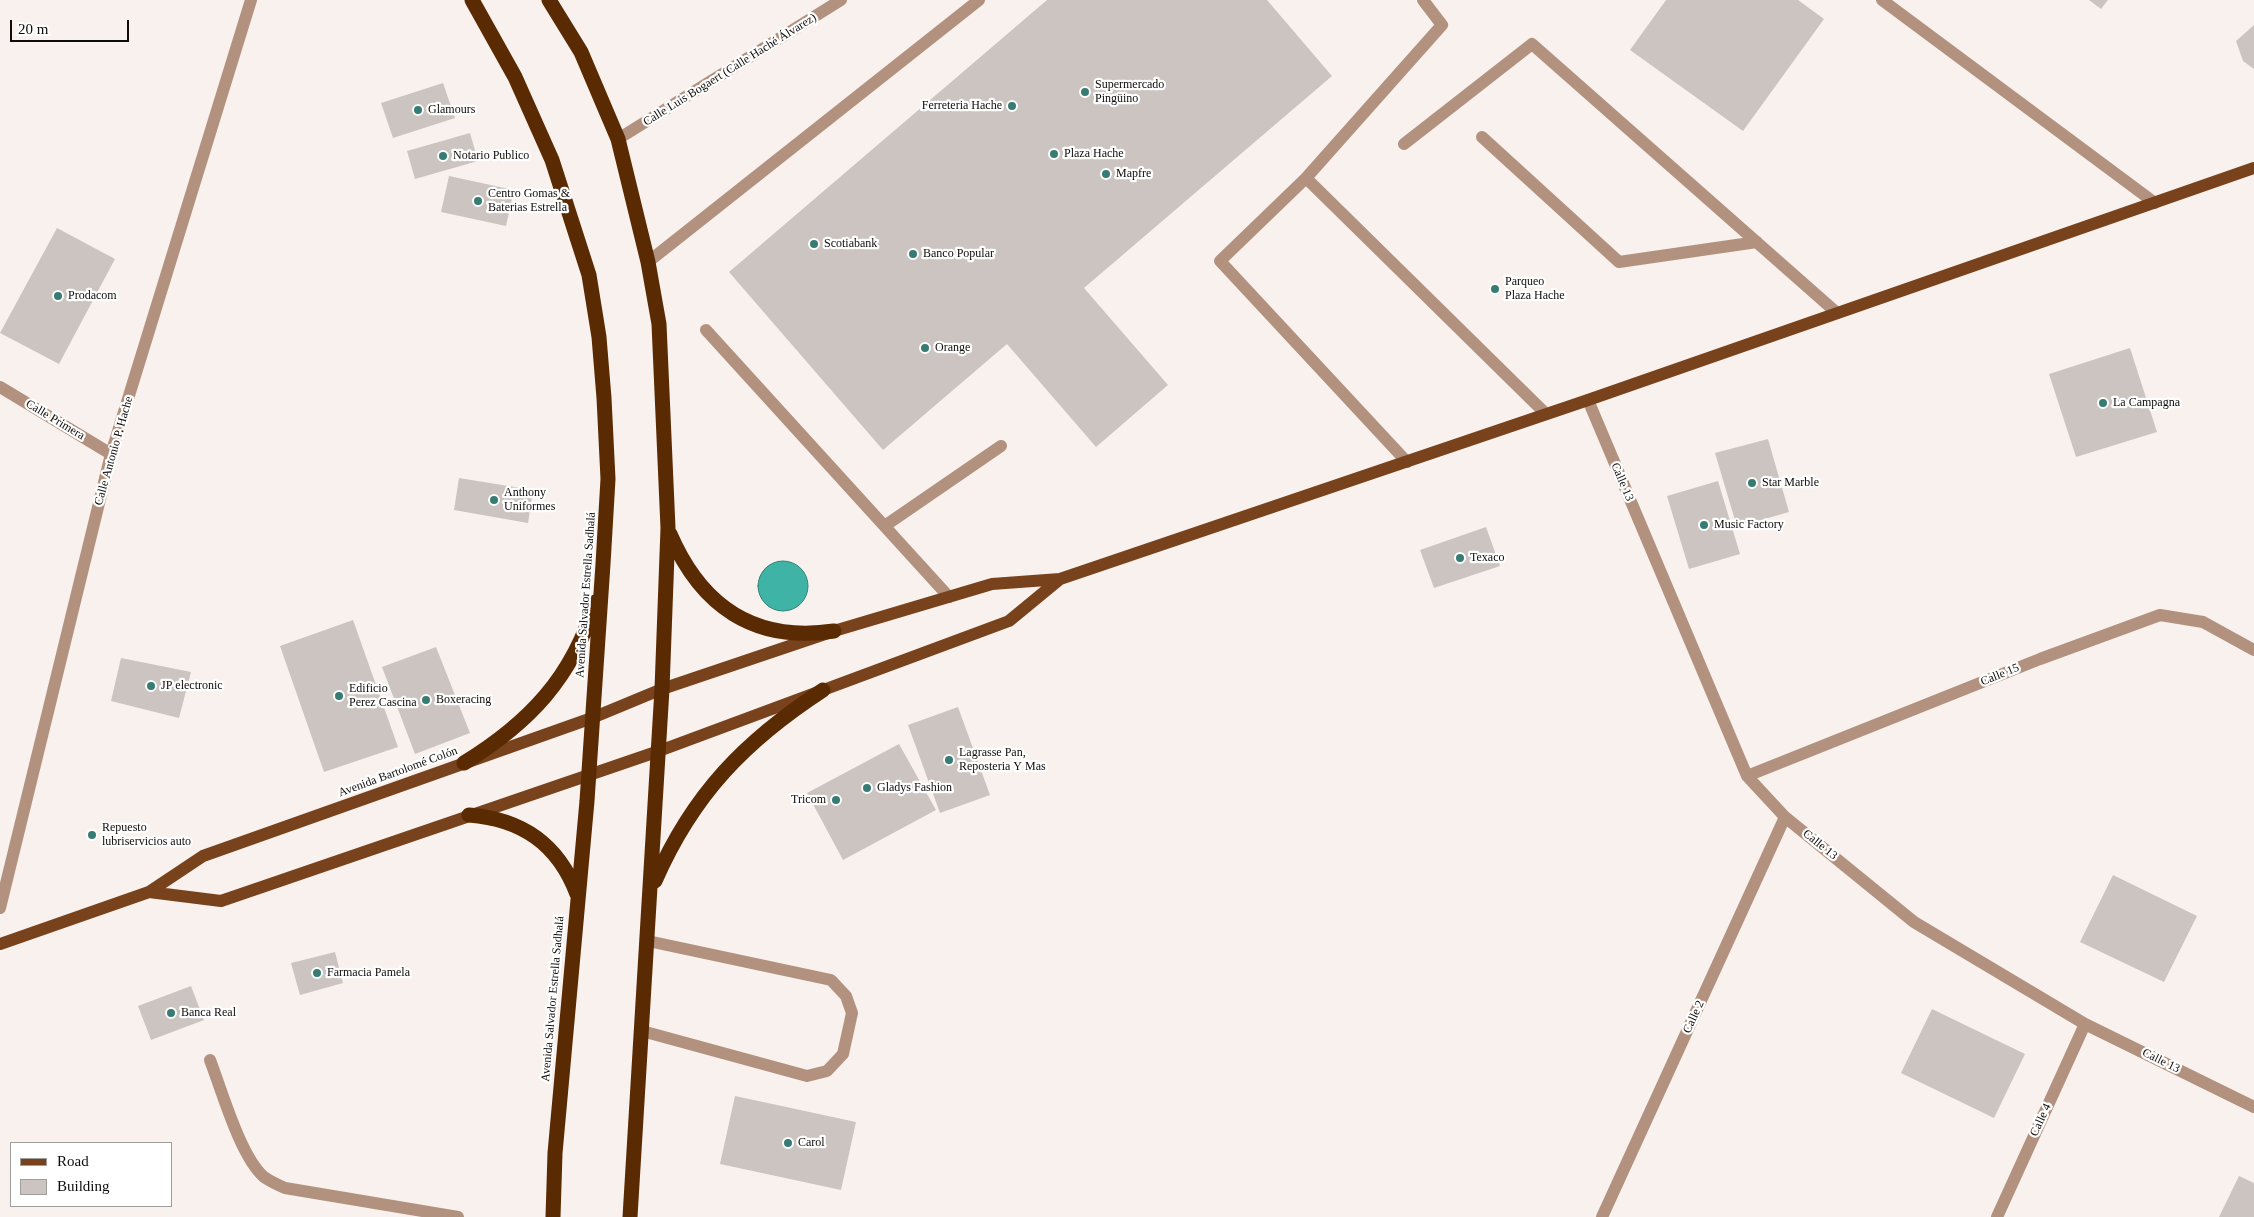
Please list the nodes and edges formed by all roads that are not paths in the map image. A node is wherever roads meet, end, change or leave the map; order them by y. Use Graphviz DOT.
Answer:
graph roads {
  1 [pos="251,0"];
  2 [pos="472,0"];
  3 [pos="548,0"];
  4 [pos="841,0"];
  5 [pos="980,0"];
  6 [pos="1423,0"];
  7 [pos="1882,0"];
  8 [pos="1482,137"];
  9 [pos="618,139"];
  10 [pos="1404,144"];
  11 [pos="2254,168"];
  12 [pos="1306,178"];
  13 [pos="2155,203"];
  14 [pos="1756,242"];
  15 [pos="648,262"];
  16 [pos="1837,313"];
  17 [pos="706,330"];
  18 [pos="0,387"];
  19 [pos="1588,400"];
  20 [pos="1546,414"];
  21 [pos="1001,446"];
  22 [pos="111,454"];
  23 [pos="1407,462"];
  24 [pos="886,525"];
  25 [pos="668,528"];
  26 [pos="603,564"];
  27 [pos="1060,579"];
  28 [pos="949,596"];
  29 [pos="834,631"];
  30 [pos="2254,650"];
  31 [pos="662,689"];
  32 [pos="823,690"];
  33 [pos="592,718"];
  34 [pos="659,751"];
  35 [pos="464,763"];
  36 [pos="589,774"];
  37 [pos="1747,776"];
  38 [pos="469,815"];
  39 [pos="1786,817"];
  40 [pos="150,892"];
  41 [pos="650,892"];
  42 [pos="577,895"];
  43 [pos="0,908"];
  44 [pos="648,941"];
  45 [pos="0,944"];
  46 [pos="2085,1024"];
  47 [pos="642,1031"];
  48 [pos="210,1060"];
  49 [pos="2254,1107"];
  50 [pos="458,1217"];
  51 [pos="553,1217"];
  52 [pos="630,1217"];
  53 [pos="1602,1217"];
  54 [pos="1997,1217"];
  1 -- 22 [label="street, Calle Antonio P. Hache"];
  2 -- 26 [label="highway, Avenida Salvador Estrella Sadhalá"];
  3 -- 9 [label="highway"];
  4 -- 9 [label="street, Calle Luis Bogaert (Calle Haché Álvarez)"];
  5 -- 15 [label="street"];
  6 -- 12 [label="street"];
  7 -- 13 [label="street"];
  8 -- 14 [label="street"];
  9 -- 15 [label="highway"];
  10 -- 14 [label="street"];
  11 -- 13 [label="main road"];
  12 -- 20 [label="street"];
  12 -- 23 [label="street"];
  13 -- 16 [label="main road"];
  14 -- 16 [label="street"];
  15 -- 25 [label="highway"];
  16 -- 19 [label="main road"];
  17 -- 24 [label="street"];
  18 -- 22 [label="street, Calle Primera"];
  19 -- 20 [label="main road"];
  19 -- 37 [label="street, Calle 13"];
  20 -- 23 [label="main road"];
  21 -- 24 [label="street"];
  22 -- 43 [label="street, Calle Antonio P. Hache"];
  23 -- 27 [label="main road"];
  24 -- 28 [label="street"];
  25 -- 29 [label="highway"];
  25 -- 31 [label="highway"];
  26 -- 33 [label="highway, Avenida Salvador Estrella Sadhalá"];
  26 -- 35 [label="highway"];
  27 -- 28 [label="main road, Avenida Bartolomé Colón"];
  27 -- 32 [label="main road, Avenida Bartolomé Colón"];
  28 -- 29 [label="main road, Avenida Bartolomé Colón"];
  29 -- 31 [label="main road, Avenida Bartolomé Colón"];
  30 -- 37 [label="street, Calle 15"];
  31 -- 33 [label="main road, Avenida Bartolomé Colón"];
  31 -- 34 [label="highway"];
  32 -- 34 [label="main road, Avenida Bartolomé Colón"];
  32 -- 41 [label="highway"];
  33 -- 35 [label="main road, Avenida Bartolomé Colón"];
  33 -- 36 [label="highway, Avenida Salvador Estrella Sadhalá"];
  34 -- 36 [label="main road, Avenida Bartolomé Colón"];
  34 -- 41 [label="highway"];
  35 -- 40 [label="main road, Avenida Bartolomé Colón"];
  36 -- 38 [label="main road, Avenida Bartolomé Colón"];
  36 -- 42 [label="highway, Avenida Salvador Estrella Sadhalá"];
  37 -- 39 [label="street, Calle 13"];
  38 -- 40 [label="main road, Avenida Bartolomé Colón"];
  38 -- 42 [label="highway"];
  39 -- 46 [label="street, Calle 13"];
  39 -- 53 [label="street, Calle 2"];
  40 -- 45 [label="main road, Avenida Bartolomé Colón"];
  41 -- 44 [label="highway"];
  42 -- 51 [label="highway, Avenida Salvador Estrella Sadhalá"];
  44 -- 47 [label="highway"];
  44 -- 47 [label="street"];
  46 -- 49 [label="street, Calle 13"];
  46 -- 54 [label="street, Calle 4"];
  47 -- 52 [label="highway"];
  48 -- 50 [label="street"];
}
